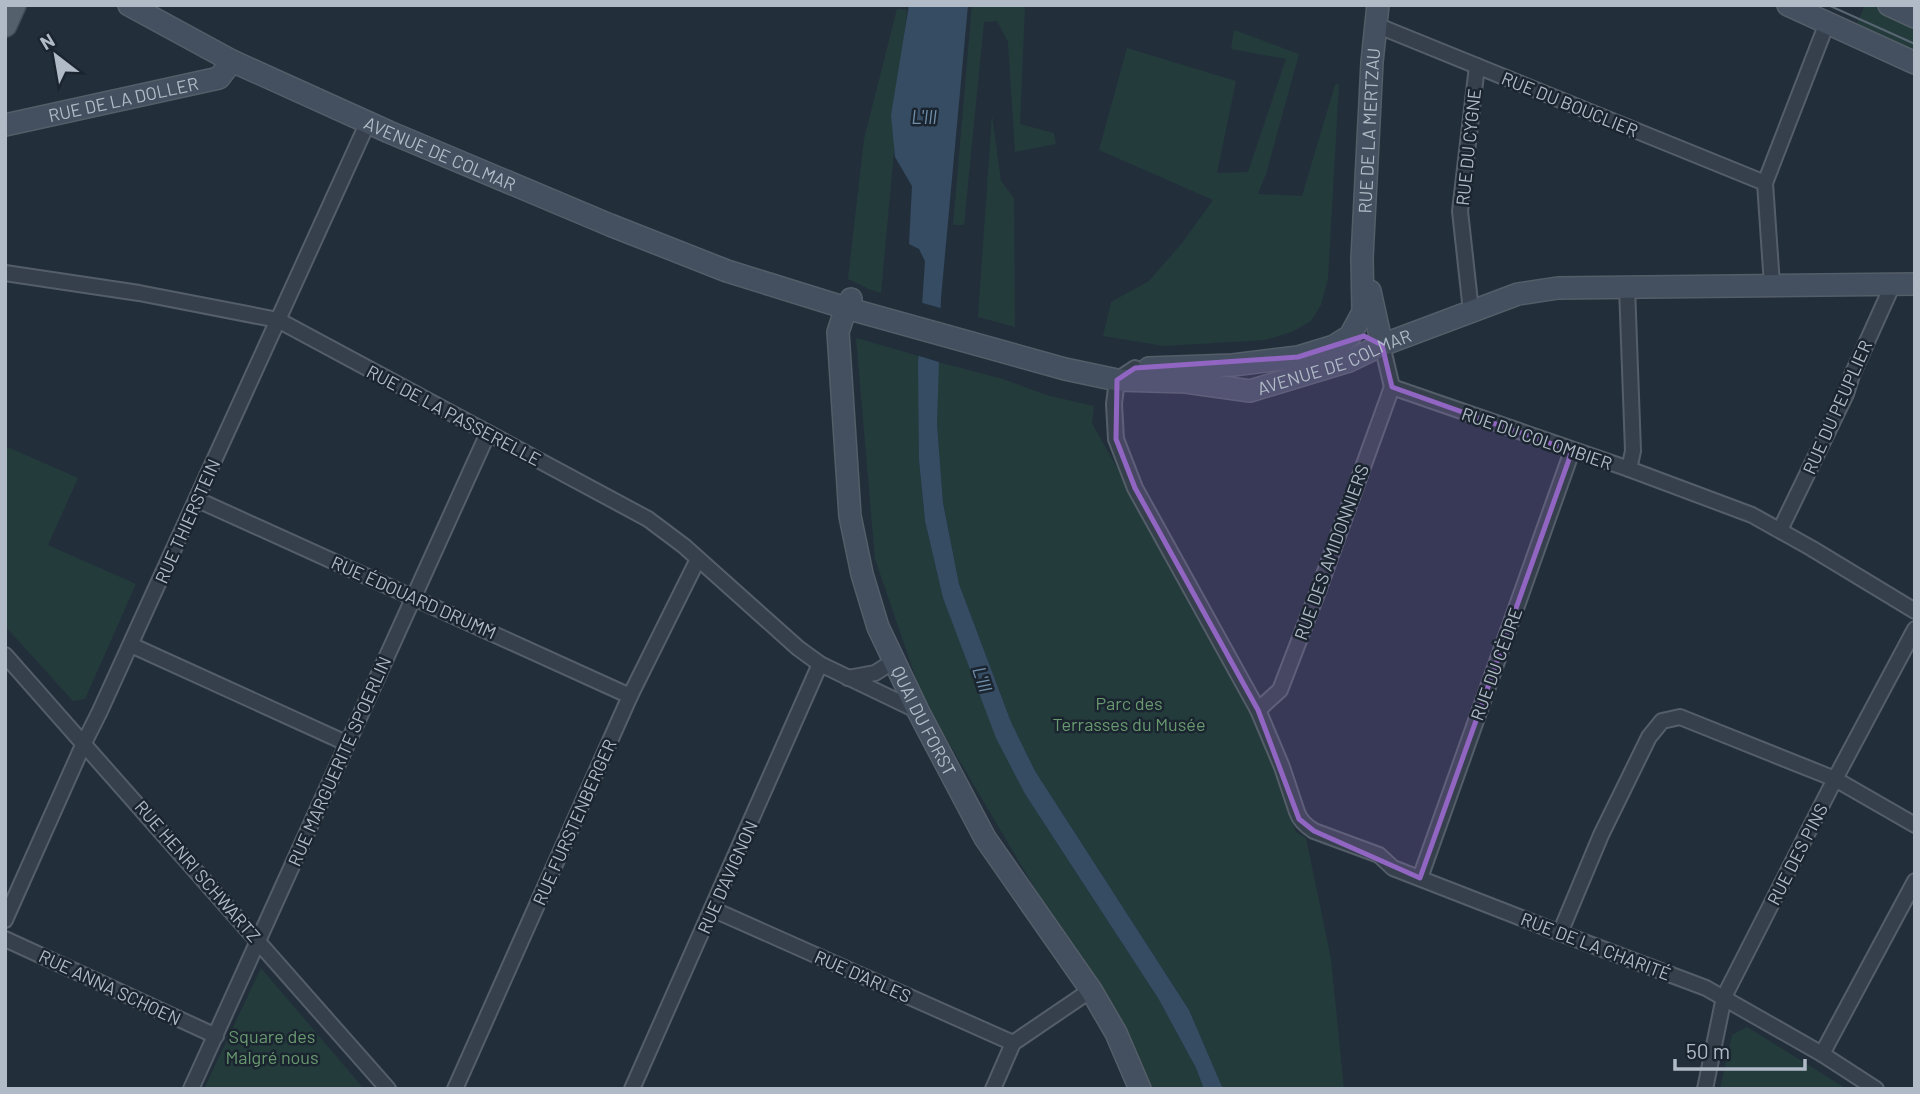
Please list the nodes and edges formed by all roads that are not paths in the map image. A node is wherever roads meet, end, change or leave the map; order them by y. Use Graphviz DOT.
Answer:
graph roads {
  1 [pos="14,5"];
  2 [pos="129,5"];
  3 [pos="1788,5"];
  4 [pos="1889,5"];
  5 [pos="1377,15"];
  6 [pos="1915,17"];
  7 [pos="1827,23"];
  8 [pos="5,24"];
  9 [pos="232,61"];
  10 [pos="1915,63"];
  11 [pos="1477,66"];
  12 [pos="368,122"];
  13 [pos="5,125"];
  14 [pos="1765,184"];
  15 [pos="1362,258"];
  16 [pos="5,273"];
  17 [pos="1893,284"];
  18 [pos="1915,284"];
  19 [pos="1772,285"];
  20 [pos="1627,287"];
  21 [pos="857,306"];
  22 [pos="1471,311"];
  23 [pos="1363,312"];
  24 [pos="278,320"];
  25 [pos="1342,341"];
  26 [pos="1382,345"];
  27 [pos="1011,347"];
  28 [pos="1135,368"];
  29 [pos="1117,380"];
  30 [pos="1392,387"];
  31 [pos="488,433"];
  32 [pos="1572,451"];
  33 [pos="1629,469"];
  34 [pos="198,500"];
  35 [pos="1780,530"];
  36 [pos="698,559"];
  37 [pos="413,597"];
  38 [pos="1915,611"];
  39 [pos="1915,629"];
  40 [pos="131,645"];
  41 [pos="5,654"];
  42 [pos="894,661"];
  43 [pos="820,664"];
  44 [pos="848,678"];
  45 [pos="630,696"];
  46 [pos="1258,710"];
  47 [pos="918,711"];
  48 [pos="84,743"];
  49 [pos="346,743"];
  50 [pos="1835,779"];
  51 [pos="1915,825"];
  52 [pos="1420,878"];
  53 [pos="1915,881"];
  54 [pos="712,909"];
  55 [pos="5,920"];
  56 [pos="1560,933"];
  57 [pos="5,939"];
  58 [pos="258,940"];
  59 [pos="1091,990"];
  60 [pos="1724,996"];
  61 [pos="216,1036"];
  62 [pos="1013,1044"];
  63 [pos="1822,1054"];
  64 [pos="191,1089"];
  65 [pos="388,1089"];
  66 [pos="455,1089"];
  67 [pos="632,1089"];
  68 [pos="993,1089"];
  69 [pos="1140,1089"];
  70 [pos="1705,1089"];
  71 [pos="1876,1089"];
  1 -- 8 [label="main road"];
  2 -- 9 [label="main road, AVENUE DE COLMAR"];
  3 -- 7 [label="main road"];
  4 -- 6 [label="main road"];
  5 -- 11 [label="street, RUE DU BOUCLIER"];
  5 -- 15 [label="main road, RUE DE LA MERTZAU"];
  7 -- 10 [label="main road"];
  7 -- 14 [label="street"];
  9 -- 12 [label="main road, AVENUE DE COLMAR"];
  9 -- 13 [label="main road, RUE DE LA DOLLER"];
  11 -- 14 [label="street, RUE DU BOUCLIER"];
  11 -- 22 [label="street, RUE DU CYGNE"];
  12 -- 21 [label="main road, AVENUE DE COLMAR"];
  12 -- 24 [label="street, RUE THIERSTEIN"];
  14 -- 19 [label="street"];
  15 -- 23 [label="main road, RUE DE LA MERTZAU"];
  15 -- 26 [label="main road, RUE DE LA MERTZAU"];
  16 -- 24 [label="street, RUE DE LA PASSERELLE"];
  17 -- 18 [label="main road, AVENUE DE COLMAR"];
  17 -- 19 [label="main road, AVENUE DE COLMAR"];
  17 -- 35 [label="street, RUE DU PEUPLIER"];
  19 -- 20 [label="main road, AVENUE DE COLMAR"];
  20 -- 22 [label="main road, AVENUE DE COLMAR"];
  20 -- 33 [label="street, RUE DU COLOMBIER"];
  21 -- 27 [label="main road, AVENUE DE COLMAR"];
  21 -- 27 [label="main road, AVENUE DE COLMAR"];
  21 -- 42 [label="main road, QUAI DU FORST"];
  22 -- 26 [label="main road, AVENUE DE COLMAR"];
  23 -- 25 [label="main road, RUE DE LA MERTZAU"];
  23 -- 26 [label="main road"];
  24 -- 31 [label="street, RUE DE LA PASSERELLE"];
  24 -- 34 [label="street, RUE THIERSTEIN"];
  25 -- 26 [label="main road"];
  25 -- 28 [label="main road, AVENUE DE COLMAR"];
  26 -- 29 [label="main road, AVENUE DE COLMAR"];
  26 -- 30 [label="street, RUE DE LA MERTZAU"];
  27 -- 28 [label="main road, AVENUE DE COLMAR"];
  27 -- 29 [label="main road, AVENUE DE COLMAR"];
  28 -- 29 [label="street"];
  29 -- 46 [label="street"];
  30 -- 32 [label="street, RUE DU COLOMBIER"];
  30 -- 46 [label="street, RUE DES AMIDONNIERS"];
  31 -- 36 [label="street, RUE DE LA PASSERELLE"];
  31 -- 37 [label="street, RUE MARGUERITE SPOERLIN"];
  32 -- 33 [label="street, RUE DU COLOMBIER"];
  32 -- 52 [label="street, RUE DU CÈDRE"];
  33 -- 35 [label="street"];
  34 -- 37 [label="street, RUE ÉDOUARD DRUMM"];
  34 -- 40 [label="street, RUE THIERSTEIN"];
  35 -- 38 [label="street"];
  36 -- 43 [label="street, RUE DE LA PASSERELLE"];
  36 -- 45 [label="street, RUE FURSTENBERGER"];
  37 -- 45 [label="street, RUE ÉDOUARD DRUMM"];
  37 -- 49 [label="street, RUE MARGUERITE SPOERLIN"];
  39 -- 50 [label="street, RUE DES PINS"];
  40 -- 48 [label="street, RUE THIERSTEIN"];
  40 -- 49 [label="street"];
  41 -- 48 [label="street, RUE HENRI SCHWARTZ"];
  42 -- 44 [label="street"];
  42 -- 47 [label="main road, QUAI DU FORST"];
  43 -- 44 [label="street, RUE DE LA PASSERELLE"];
  43 -- 54 [label="street, RUE D'AVIGNON"];
  44 -- 47 [label="street, RUE DE LA PASSERELLE"];
  45 -- 66 [label="street, RUE FURSTENBERGER"];
  46 -- 52 [label="street, RUE DE LA CHARITÉ"];
  47 -- 59 [label="main road, QUAI DU FORST"];
  48 -- 55 [label="street, RUE THIERSTEIN"];
  48 -- 58 [label="street, RUE HENRI SCHWARTZ"];
  49 -- 58 [label="street, RUE MARGUERITE SPOERLIN"];
  50 -- 51 [label="street"];
  50 -- 56 [label="street"];
  50 -- 60 [label="street, RUE DES PINS"];
  52 -- 56 [label="street, RUE DE LA CHARITÉ"];
  53 -- 63 [label="street"];
  54 -- 62 [label="street, RUE D'ARLES"];
  54 -- 67 [label="street, RUE D'AVIGNON"];
  56 -- 60 [label="street, RUE DE LA CHARITÉ"];
  57 -- 61 [label="street, RUE ANNA SCHOEN"];
  58 -- 61 [label="street, RUE MARGUERITE SPOERLIN"];
  58 -- 65 [label="street, RUE HENRI SCHWARTZ"];
  59 -- 62 [label="street"];
  59 -- 69 [label="main road, QUAI DU FORST"];
  60 -- 63 [label="street, RUE DE LA CHARITÉ"];
  60 -- 70 [label="street, RUE DES PINS"];
  61 -- 64 [label="street, RUE MARGUERITE SPOERLIN"];
  62 -- 68 [label="street"];
  63 -- 71 [label="street, RUE DE LA CHARITÉ"];
}
